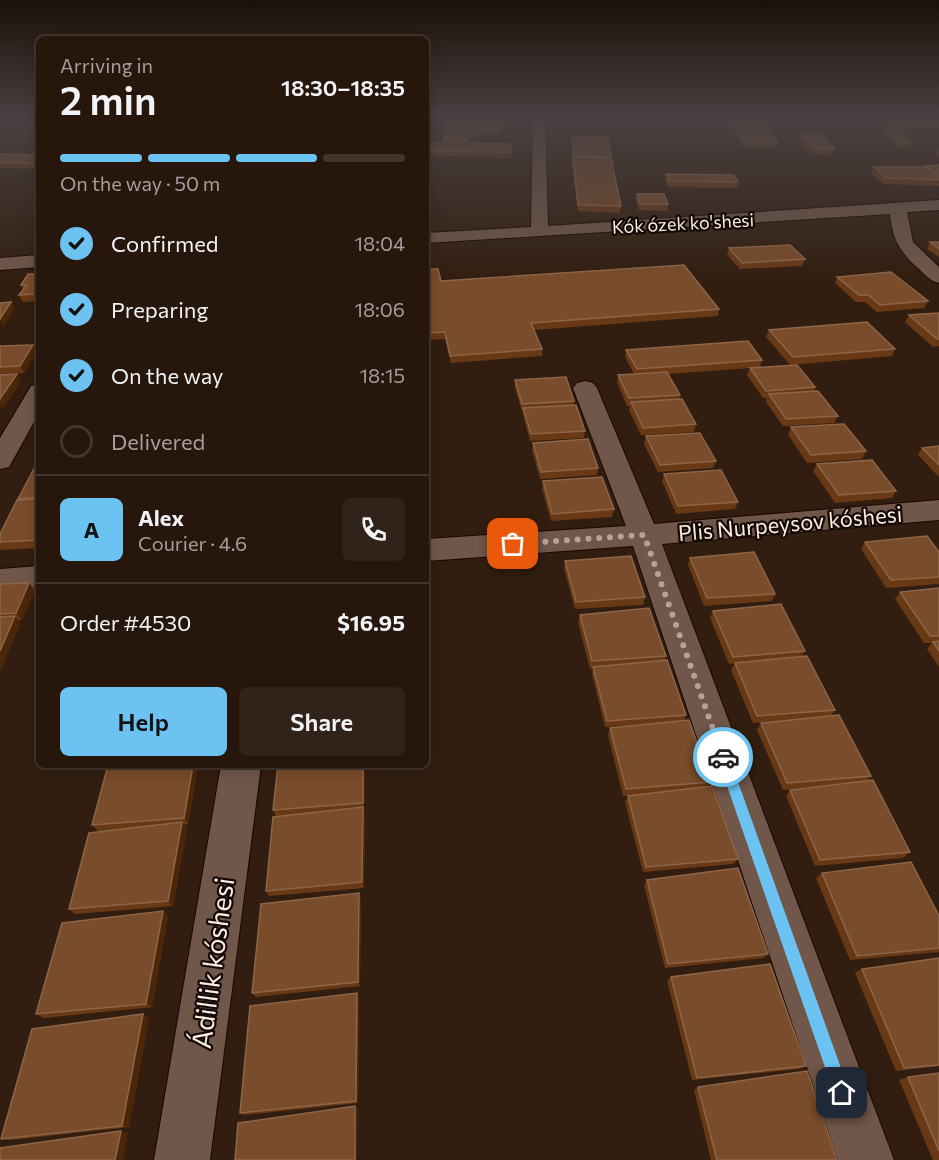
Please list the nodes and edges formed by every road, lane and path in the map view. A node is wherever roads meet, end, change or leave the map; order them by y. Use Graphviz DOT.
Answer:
graph roads {
  1 [pos="539,172"];
  2 [pos="939,205"];
  3 [pos="898,208"];
  4 [pos="540,232"];
  5 [pos="429,238"];
  6 [pos="36,261"];
  7 [pos="0,264"];
  8 [pos="939,277"];
  9 [pos="585,388"];
  10 [pos="36,396"];
  11 [pos="0,461"];
  12 [pos="934,517"];
  13 [pos="644,535"];
  14 [pos="429,550"];
  15 [pos="36,578"];
  16 [pos="0,581"];
  17 [pos="241,768"];
  18 [pos="182,1160"];
  19 [pos="866,1160"];
  1 -- 4 [label="street"];
  2 -- 3 [label="street, Kók ózek ko'shesi"];
  3 -- 4 [label="street, Kók ózek ko'shesi"];
  3 -- 8 [label="street"];
  4 -- 5 [label="street, Kók ózek ko'shesi"];
  6 -- 7 [label="street"];
  9 -- 13 [label="street"];
  10 -- 11 [label="street"];
  12 -- 13 [label="street, Plis Nurpeysov kóshesi"];
  13 -- 14 [label="street, Plis Nurpeysov kóshesi"];
  13 -- 19 [label="street"];
  15 -- 16 [label="street"];
  17 -- 18 [label="street, Ádillik kóshesi"];
}
